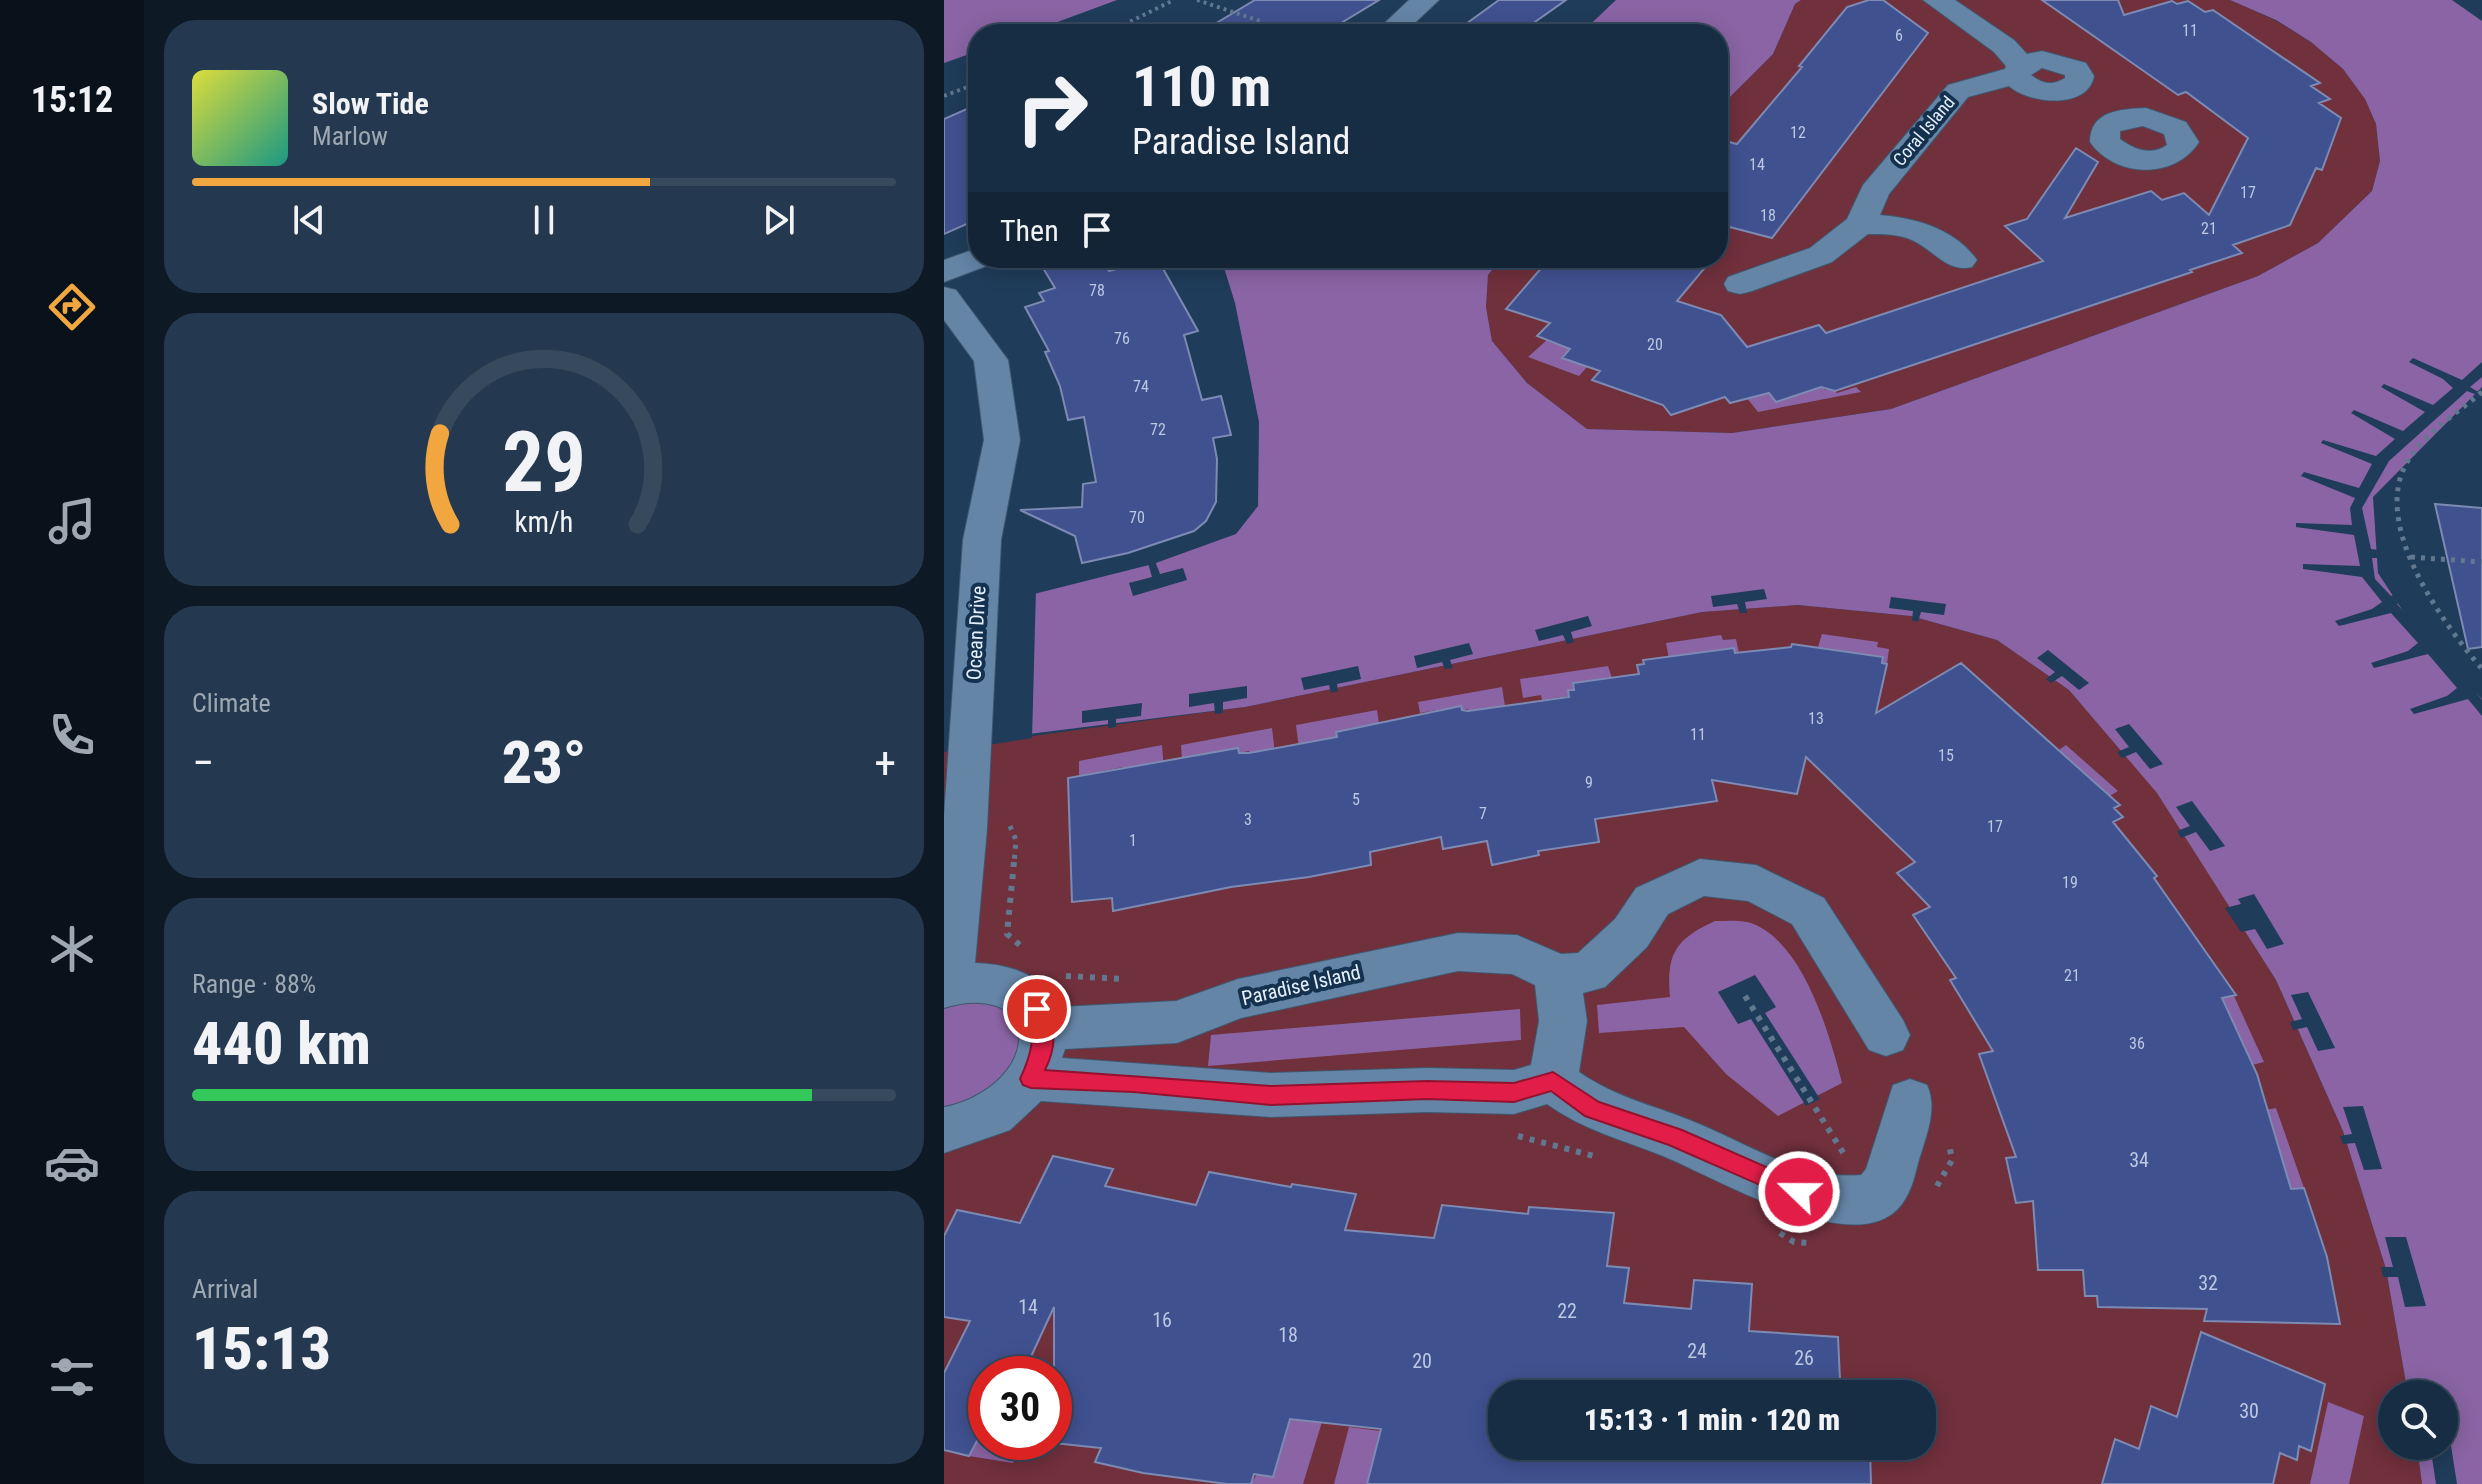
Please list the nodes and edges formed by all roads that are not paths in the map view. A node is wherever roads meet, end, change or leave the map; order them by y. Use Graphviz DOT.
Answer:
graph roads {
  1 [pos="1425,0"];
  2 [pos="1938,0"];
  3 [pos="1398,24"];
  4 [pos="2019,70"];
  5 [pos="2123,118"];
  6 [pos="1861,224"];
  7 [pos="1961,260"];
  8 [pos="968,262"];
  9 [pos="944,272"];
  10 [pos="1740,284"];
  11 [pos="944,297"];
  12 [pos="1557,974"];
  13 [pos="947,987"];
  14 [pos="1044,1029"];
  15 [pos="1886,1035"];
  16 [pos="1031,1079"];
  17 [pos="1553,1081"];
  18 [pos="1928,1115"];
  19 [pos="944,1130"];
  1 -- 3 [label="street"];
  2 -- 4 [label="street"];
  4 -- 5 [label="street"];
  4 -- 6 [label="street, Coral Island"];
  6 -- 7 [label="street"];
  6 -- 10 [label="street, Coral Island"];
  8 -- 9 [label="street"];
  11 -- 13 [label="street, Ocean Drive"];
  12 -- 14 [label="street, Paradise Island"];
  12 -- 15 [label="street"];
  12 -- 17 [label="street"];
  13 -- 14 [label="street"];
  14 -- 16 [label="street"];
  16 -- 17 [label="street"];
  16 -- 19 [label="street"];
  17 -- 18 [label="street"];
}
